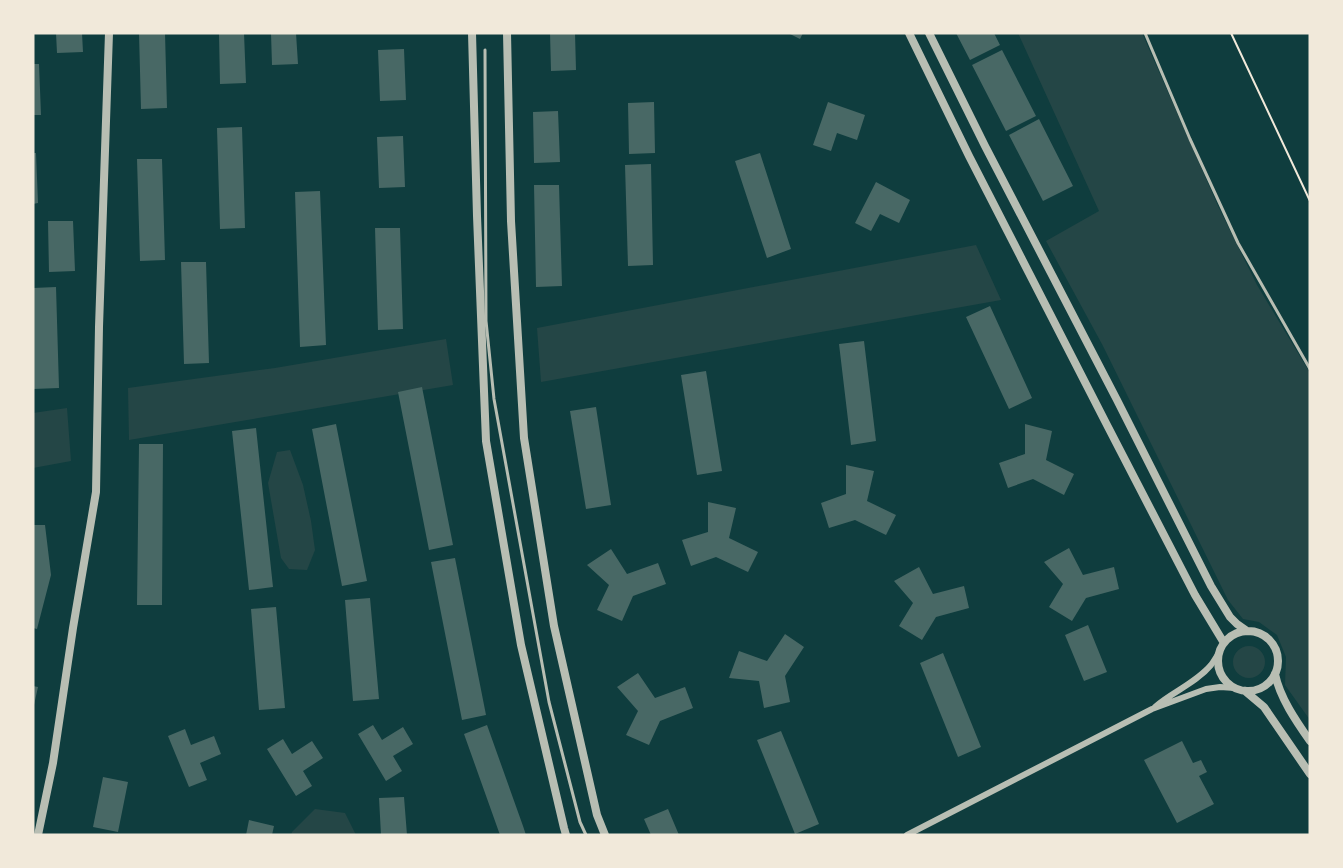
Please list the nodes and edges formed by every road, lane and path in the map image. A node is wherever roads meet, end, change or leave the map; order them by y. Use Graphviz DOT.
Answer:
graph roads {
  1 [pos="109,33"];
  2 [pos="472,33"];
  3 [pos="507,33"];
  4 [pos="909,33"];
  5 [pos="929,33"];
  6 [pos="1145,33"];
  7 [pos="1231,33"];
  8 [pos="485,50"];
  9 [pos="1310,201"];
  10 [pos="1310,369"];
  11 [pos="1247,631"];
  12 [pos="1224,643"];
  13 [pos="1219,653"];
  14 [pos="1275,674"];
  15 [pos="1234,688"];
  16 [pos="1245,691"];
  17 [pos="1152,709"];
  18 [pos="1310,741"];
  19 [pos="1310,774"];
  20 [pos="38,835"];
  21 [pos="566,835"];
  22 [pos="585,835"];
  23 [pos="605,835"];
  24 [pos="907,835"];
  1 -- 20 [label="street"];
  2 -- 21 [label="street"];
  3 -- 23 [label="street"];
  4 -- 12 [label="street"];
  5 -- 11 [label="street"];
  6 -- 10 [label="lane"];
  7 -- 9 [label="path"];
  8 -- 22 [label="lane"];
  11 -- 12 [label="street"];
  11 -- 14 [label="street"];
  12 -- 13 [label="street"];
  13 -- 15 [label="street"];
  13 -- 17 [label="street"];
  14 -- 16 [label="street"];
  14 -- 18 [label="street"];
  15 -- 16 [label="street"];
  15 -- 17 [label="street"];
  16 -- 19 [label="street"];
  17 -- 24 [label="street"];
}
